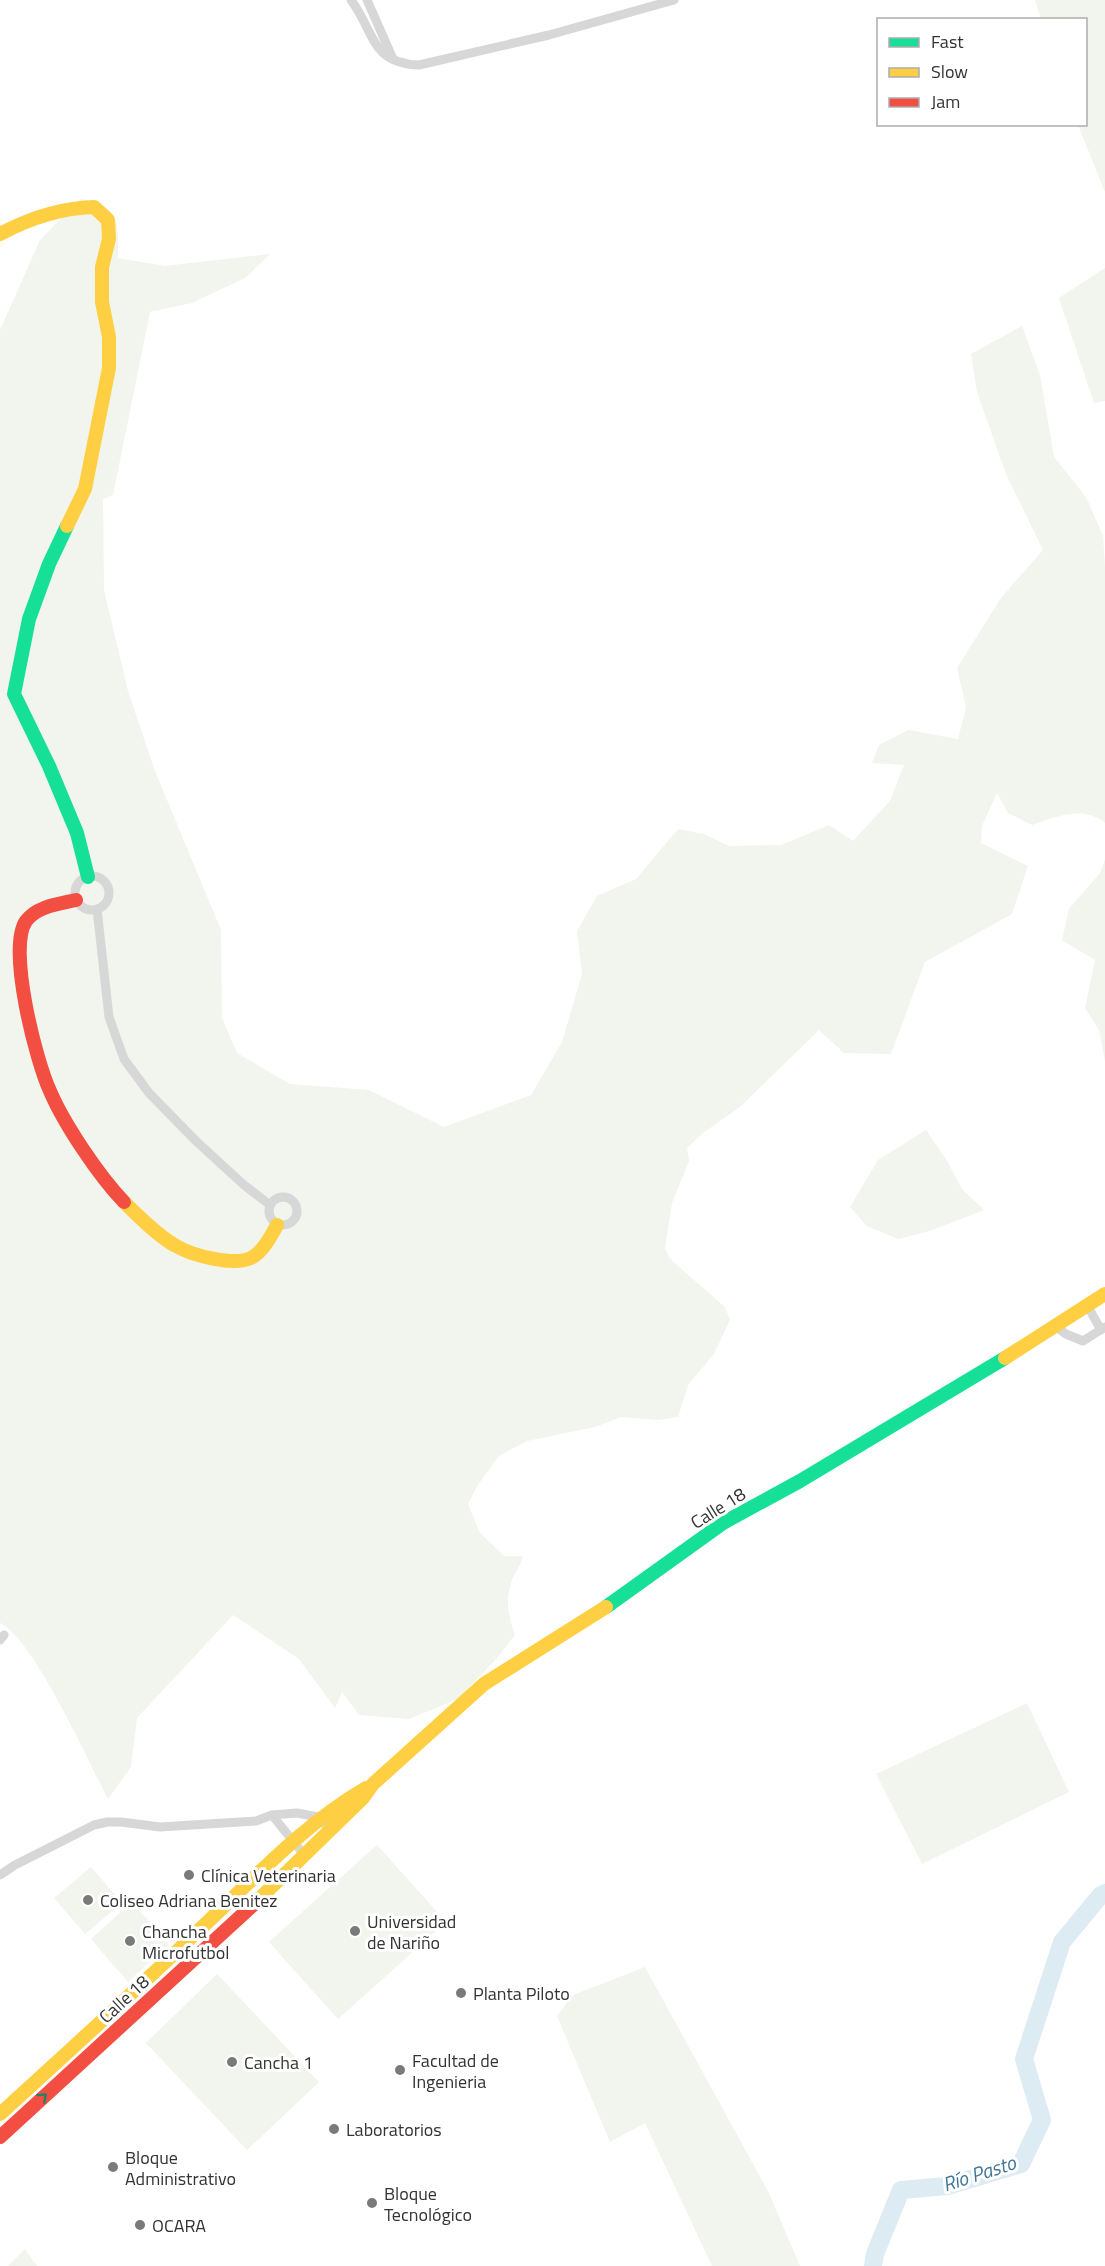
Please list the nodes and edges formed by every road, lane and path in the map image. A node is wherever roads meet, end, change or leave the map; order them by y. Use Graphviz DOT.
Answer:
graph roads {
  1 [pos="351,0"];
  2 [pos="367,0"];
  3 [pos="674,0"];
  4 [pos="394,61"];
  5 [pos="0,234"];
  6 [pos="88,877"];
  7 [pos="76,900"];
  8 [pos="97,909"];
  9 [pos="270,1205"];
  10 [pos="277,1225"];
  11 [pos="1105,1294"];
  12 [pos="1087,1305"];
  13 [pos="1055,1326"];
  14 [pos="1103,1329"];
  15 [pos="373,1784"];
  16 [pos="272,1815"];
  17 [pos="318,1817"];
  18 [pos="331,1830"];
  19 [pos="293,1839"];
  20 [pos="305,1856"];
  21 [pos="0,1875"];
  22 [pos="0,2114"];
  23 [pos="0,2137"];
  1 -- 4 [label="street"];
  2 -- 4 [label="street"];
  3 -- 4 [label="street"];
  5 -- 6 [label="main road"];
  6 -- 7 [label="street"];
  6 -- 8 [label="street"];
  7 -- 8 [label="street"];
  7 -- 10 [label="main road"];
  8 -- 9 [label="street"];
  9 -- 10 [label="street"];
  9 -- 10 [label="street"];
  11 -- 12 [label="main road, Calle 18"];
  12 -- 13 [label="main road, Calle 18"];
  12 -- 14 [label="street"];
  13 -- 14 [label="street"];
  13 -- 15 [label="main road, Calle 18"];
  15 -- 17 [label="main road, Calle 18"];
  15 -- 18 [label="main road, Calle 18"];
  16 -- 17 [label="street"];
  16 -- 19 [label="street"];
  16 -- 21 [label="street"];
  17 -- 18 [label="street"];
  17 -- 19 [label="main road, Calle 18"];
  18 -- 20 [label="main road, Calle 18"];
  19 -- 20 [label="street"];
  19 -- 22 [label="main road, Calle 18"];
  23 -- 20 [label="main road, Calle 18, one-way"];
}
